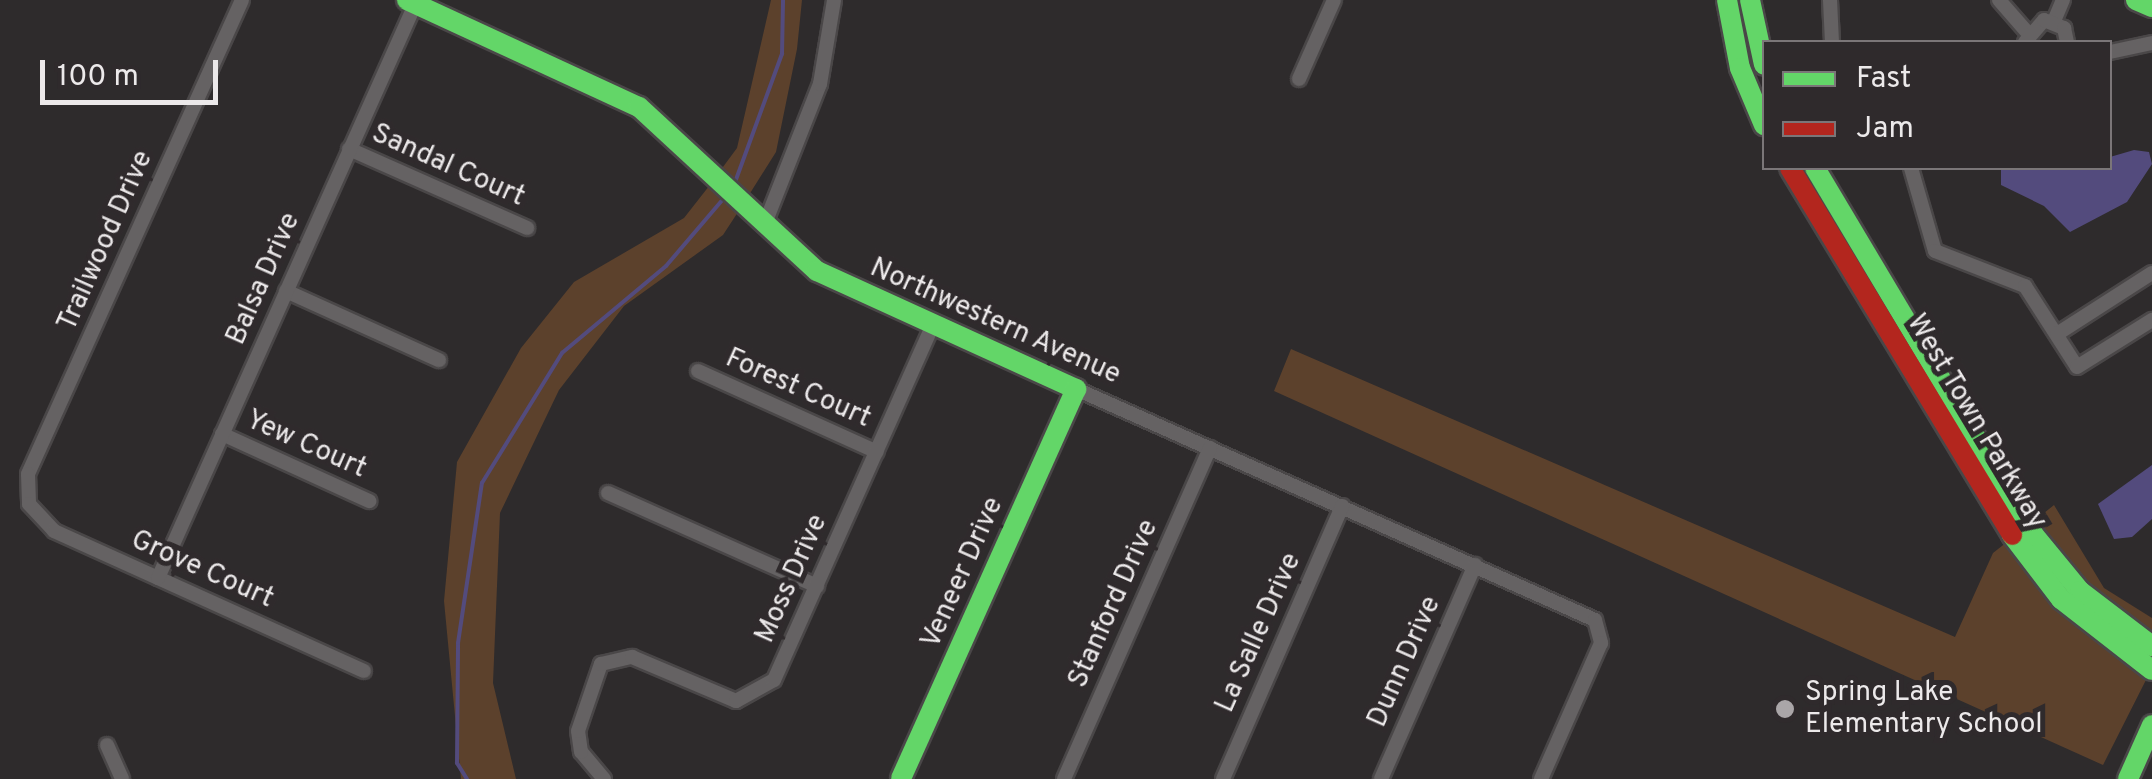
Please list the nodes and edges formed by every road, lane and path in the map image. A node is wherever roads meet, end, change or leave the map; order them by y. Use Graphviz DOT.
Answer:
graph roads {
  1 [pos="242,0"];
  2 [pos="834,0"];
  3 [pos="1334,0"];
  4 [pos="1727,0"];
  5 [pos="1750,0"];
  6 [pos="1830,0"];
  7 [pos="1999,0"];
  8 [pos="2062,0"];
  9 [pos="2136,0"];
  10 [pos="413,1"];
  11 [pos="2152,7"];
  12 [pos="2054,21"];
  13 [pos="2026,37"];
  14 [pos="1832,40"];
  15 [pos="2068,40"];
  16 [pos="2152,43"];
  17 [pos="2112,52"];
  18 [pos="1762,56"];
  19 [pos="1299,79"];
  20 [pos="1762,120"];
  21 [pos="349,149"];
  22 [pos="1791,170"];
  23 [pos="1817,170"];
  24 [pos="1912,170"];
  25 [pos="764,226"];
  26 [pos="527,228"];
  27 [pos="2152,274"];
  28 [pos="286,291"];
  29 [pos="2152,320"];
  30 [pos="933,324"];
  31 [pos="2057,334"];
  32 [pos="439,360"];
  33 [pos="698,371"];
  34 [pos="1076,390"];
  35 [pos="222,434"];
  36 [pos="1210,448"];
  37 [pos="877,452"];
  38 [pos="608,493"];
  39 [pos="370,501"];
  40 [pos="29,504"];
  41 [pos="1342,506"];
  42 [pos="1475,565"];
  43 [pos="158,578"];
  44 [pos="818,586"];
  45 [pos="2152,646"];
  46 [pos="2152,670"];
  47 [pos="364,671"];
  48 [pos="2152,725"];
  49 [pos="106,744"];
  50 [pos="122,779"];
  51 [pos="604,779"];
  52 [pos="901,779"];
  53 [pos="1064,779"];
  54 [pos="1223,779"];
  55 [pos="1381,779"];
  56 [pos="1541,779"];
  57 [pos="2128,779"];
  1 -- 40 [label="street, Trailwood Drive"];
  2 -- 25 [label="street"];
  3 -- 19 [label="street"];
  4 -- 20 [label="main road"];
  5 -- 18 [label="main road"];
  6 -- 14 [label="street"];
  7 -- 13 [label="street"];
  8 -- 12 [label="street"];
  9 -- 11 [label="main road"];
  10 -- 21 [label="street, Balsa Drive"];
  10 -- 25 [label="main road, Northwestern Avenue"];
  12 -- 13 [label="street"];
  12 -- 15 [label="street"];
  16 -- 17 [label="street"];
  21 -- 26 [label="street, Sandal Court"];
  21 -- 28 [label="street, Balsa Drive"];
  22 -- 46 [label="main road, West Town Parkway"];
  23 -- 45 [label="main road, West Town Parkway"];
  24 -- 31 [label="street"];
  25 -- 30 [label="main road, Northwestern Avenue"];
  27 -- 31 [label="street"];
  28 -- 32 [label="street"];
  28 -- 35 [label="street, Balsa Drive"];
  29 -- 31 [label="street"];
  30 -- 34 [label="main road, Northwestern Avenue"];
  30 -- 37 [label="street, Moss Drive"];
  33 -- 37 [label="street, Forest Court"];
  34 -- 36 [label="street, Northwestern Avenue"];
  34 -- 52 [label="main road, Veneer Drive"];
  35 -- 39 [label="street, Yew Court"];
  35 -- 43 [label="street, Balsa Drive"];
  36 -- 41 [label="street, Northwestern Avenue"];
  36 -- 53 [label="street, Stanford Drive"];
  37 -- 44 [label="street, Moss Drive"];
  38 -- 44 [label="street"];
  40 -- 43 [label="street, Grove Court"];
  41 -- 42 [label="street, Northwestern Avenue"];
  41 -- 54 [label="street, La Salle Drive"];
  42 -- 55 [label="street, Dunn Drive"];
  42 -- 56 [label="street, Northwestern Avenue"];
  43 -- 47 [label="street, Grove Court"];
  44 -- 51 [label="street, Moss Drive"];
  48 -- 57 [label="main road"];
  49 -- 50 [label="street"];
}
